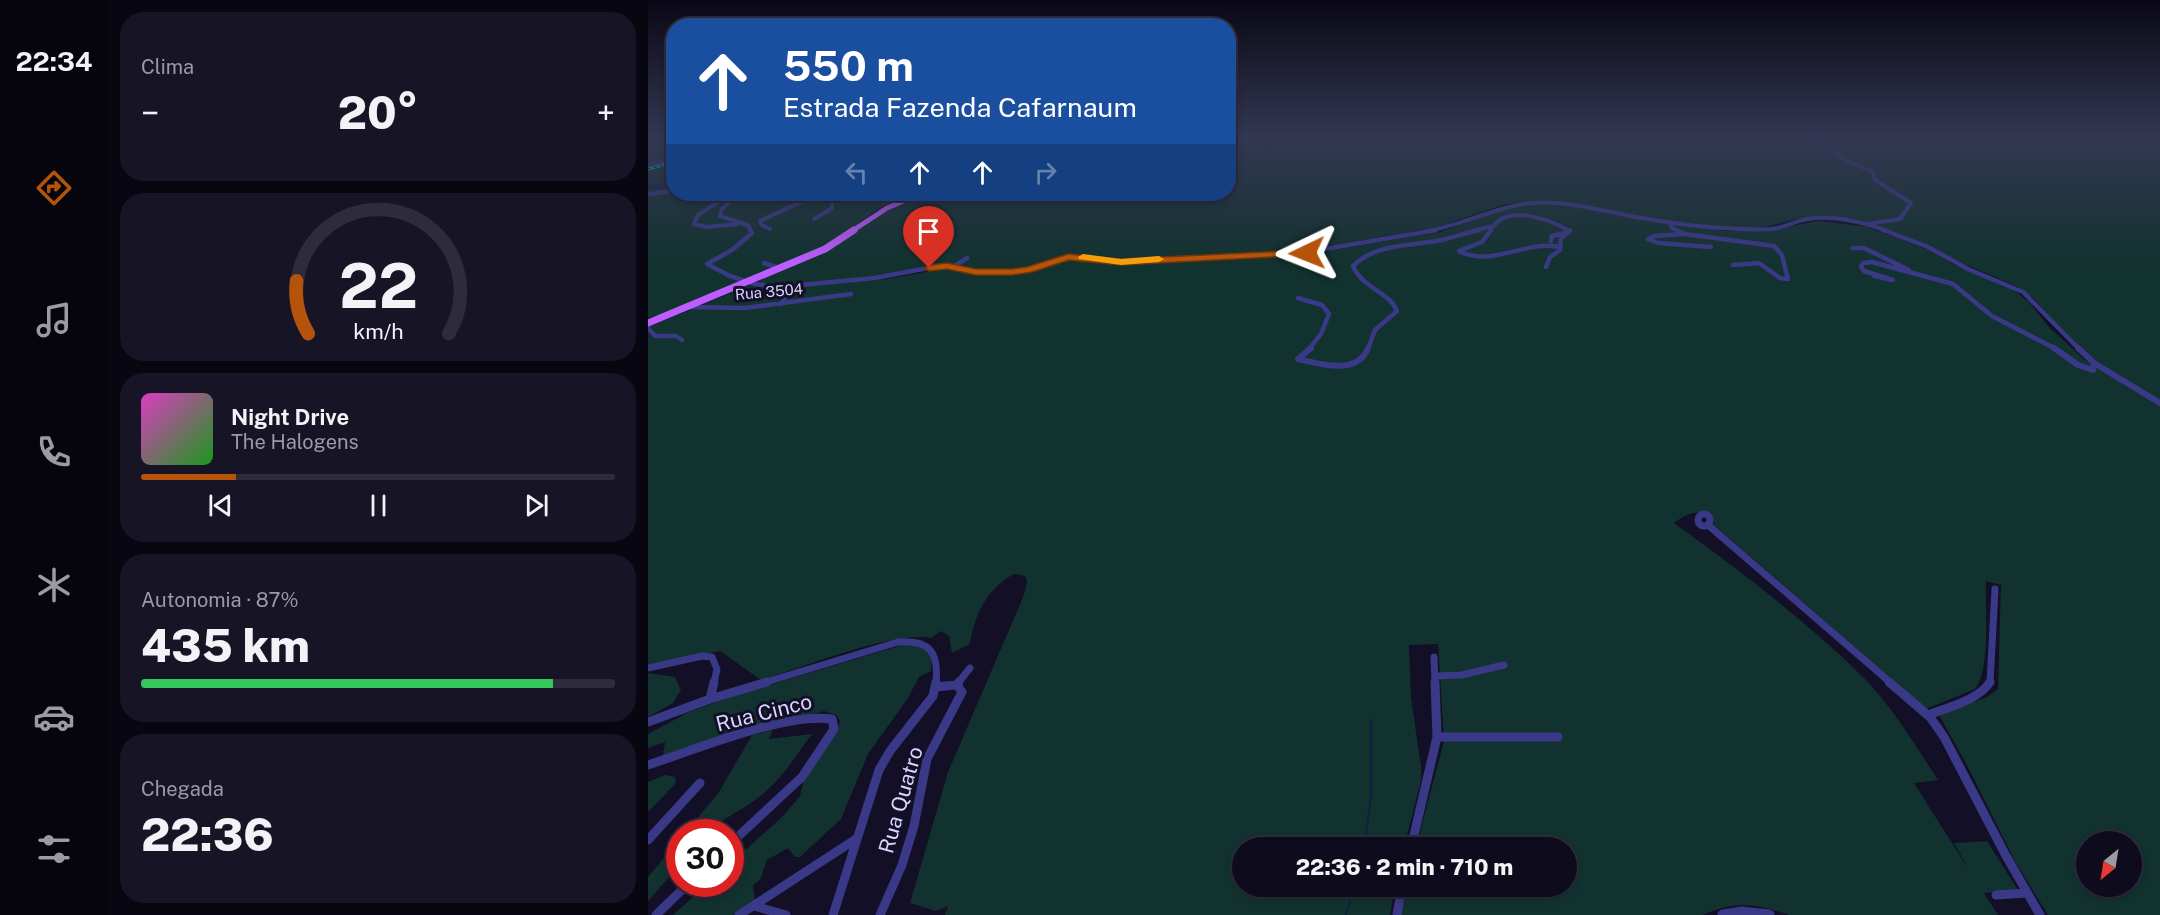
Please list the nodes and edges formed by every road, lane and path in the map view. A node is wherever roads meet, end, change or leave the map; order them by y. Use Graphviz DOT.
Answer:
graph roads {
  1 [pos="1875,179"];
  2 [pos="666,192"];
  3 [pos="648,194"];
  4 [pos="720,201"];
  5 [pos="725,201"];
  6 [pos="803,201"];
  7 [pos="833,201"];
  8 [pos="904,201"];
  9 [pos="814,219"];
  10 [pos="1670,223"];
  11 [pos="1868,224"];
  12 [pos="746,225"];
  13 [pos="1493,226"];
  14 [pos="770,229"];
  15 [pos="1571,232"];
  16 [pos="1682,234"];
  17 [pos="1551,241"];
  18 [pos="1356,244"];
  19 [pos="1711,247"];
  20 [pos="1853,248"];
  21 [pos="1560,250"];
  22 [pos="1307,253"];
  23 [pos="967,258"];
  24 [pos="1359,259"];
  25 [pos="764,263"];
  26 [pos="1733,265"];
  27 [pos="953,267"];
  28 [pos="1546,267"];
  29 [pos="780,268"];
  30 [pos="1324,271"];
  31 [pos="1874,276"];
  32 [pos="1924,276"];
  33 [pos="748,282"];
  34 [pos="787,294"];
  35 [pos="851,294"];
  36 [pos="1298,298"];
  37 [pos="781,304"];
  38 [pos="688,307"];
  39 [pos="648,323"];
  40 [pos="648,328"];
  41 [pos="682,340"];
  42 [pos="2094,363"];
  43 [pos="2160,403"];
  44 [pos="1708,525"];
  45 [pos="1995,589"];
  46 [pos="1434,657"];
  47 [pos="1504,664"];
  48 [pos="648,668"];
  49 [pos="970,668"];
  50 [pos="1435,676"];
  51 [pos="956,685"];
  52 [pos="935,687"];
  53 [pos="710,699"];
  54 [pos="1928,715"];
  55 [pos="648,722"];
  56 [pos="1437,737"];
  57 [pos="1558,737"];
  58 [pos="648,766"];
  59 [pos="700,783"];
  60 [pos="744,831"];
  61 [pos="1414,837"];
  62 [pos="857,839"];
  63 [pos="648,840"];
  64 [pos="2027,893"];
  65 [pos="1996,895"];
  66 [pos="675,897"];
  67 [pos="1400,897"];
  68 [pos="754,906"];
  69 [pos="656,915"];
  70 [pos="739,915"];
  71 [pos="786,915"];
  72 [pos="833,915"];
  73 [pos="880,915"];
  74 [pos="1397,915"];
  75 [pos="1723,915"];
  76 [pos="1770,915"];
  77 [pos="2040,915"];
  1 -- 11 [label="street"];
  2 -- 3 [label="street"];
  4 -- 12 [label="street"];
  5 -- 12 [label="street"];
  6 -- 14 [label="street"];
  7 -- 9 [label="street"];
  8 -- 29 [label="main road"];
  10 -- 11 [label="street"];
  10 -- 16 [label="street"];
  10 -- 18 [label="street"];
  11 -- 42 [label="street"];
  12 -- 33 [label="street"];
  13 -- 15 [label="street"];
  13 -- 21 [label="street"];
  13 -- 24 [label="street"];
  15 -- 17 [label="street"];
  15 -- 21 [label="street"];
  16 -- 19 [label="street"];
  16 -- 26 [label="street"];
  18 -- 22 [label="street"];
  18 -- 24 [label="street"];
  20 -- 32 [label="street"];
  21 -- 28 [label="street"];
  22 -- 27 [label="street"];
  22 -- 30 [label="street"];
  23 -- 27 [label="street"];
  24 -- 36 [label="street"];
  25 -- 29 [label="street"];
  27 -- 33 [label="street"];
  29 -- 33 [label="main road"];
  31 -- 32 [label="street"];
  32 -- 42 [label="street"];
  33 -- 38 [label="main road"];
  34 -- 37 [label="street"];
  35 -- 37 [label="street, Rua 3504"];
  37 -- 38 [label="street, Rua 3504"];
  38 -- 39 [label="main road"];
  40 -- 41 [label="street"];
  42 -- 43 [label="street"];
  44 -- 54 [label="street"];
  45 -- 54 [label="street"];
  46 -- 50 [label="street"];
  47 -- 50 [label="street"];
  48 -- 53 [label="street"];
  49 -- 51 [label="street"];
  50 -- 56 [label="street"];
  51 -- 52 [label="street"];
  51 -- 73 [label="street, Rua Quatro"];
  52 -- 53 [label="street"];
  52 -- 62 [label="street"];
  53 -- 55 [label="street"];
  54 -- 64 [label="street"];
  56 -- 57 [label="street"];
  56 -- 61 [label="street"];
  58 -- 60 [label="street, Rua Cinco"];
  59 -- 63 [label="street"];
  62 -- 68 [label="street"];
  62 -- 72 [label="street"];
  64 -- 65 [label="street"];
  64 -- 77 [label="street"];
  66 -- 69 [label="street"];
  67 -- 74 [label="street"];
  68 -- 70 [label="street"];
  68 -- 71 [label="street"];
  75 -- 76 [label="street"];
}
